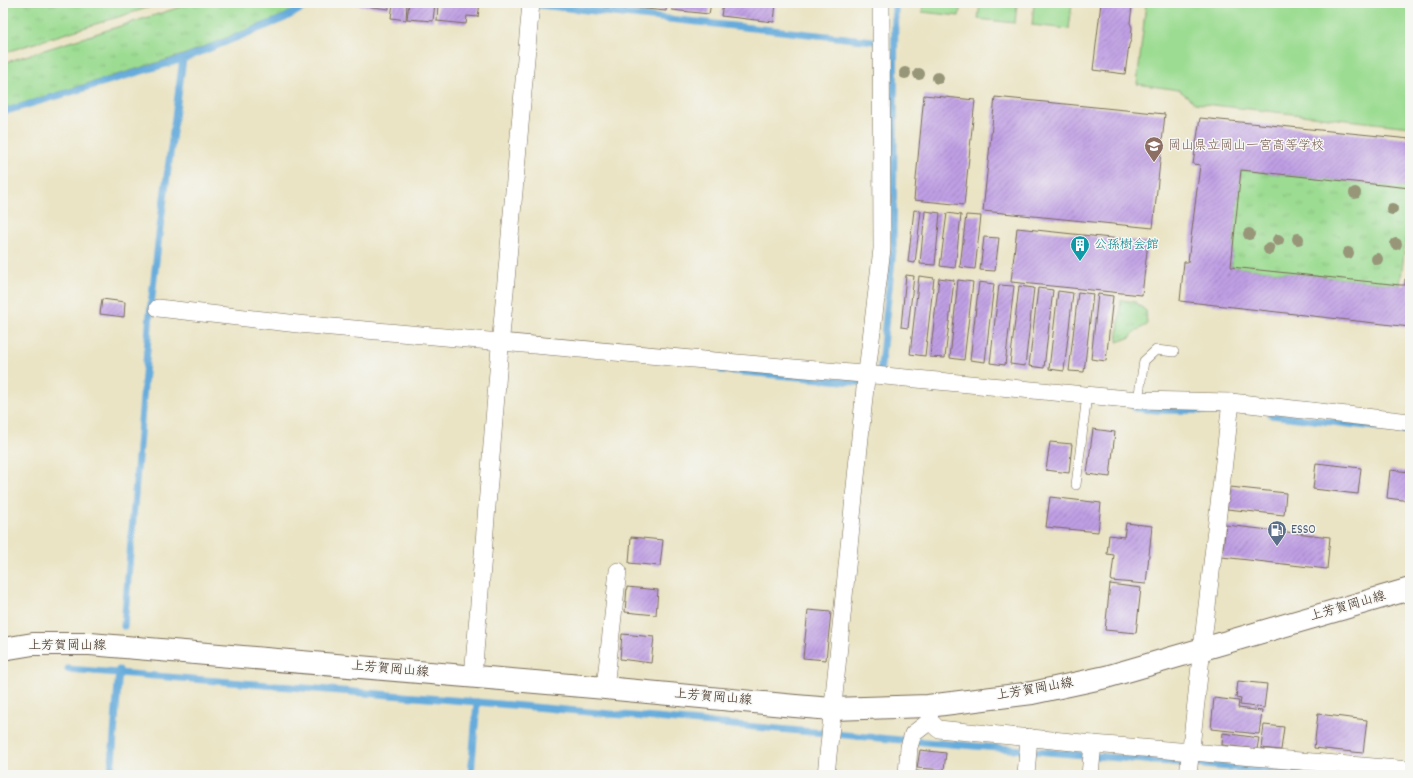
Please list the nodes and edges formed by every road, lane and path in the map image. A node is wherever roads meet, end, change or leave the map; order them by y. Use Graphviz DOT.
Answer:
graph roads {
  1 [pos="532,3"];
  2 [pos="881,3"];
  3 [pos="158,308"];
  4 [pos="500,348"];
  5 [pos="1174,352"];
  6 [pos="872,378"];
  7 [pos="1087,395"];
  8 [pos="1138,400"];
  9 [pos="1231,409"];
  10 [pos="1410,422"];
  11 [pos="1076,485"];
  12 [pos="618,571"];
  13 [pos="1410,589"];
  14 [pos="3,649"];
  15 [pos="1202,649"];
  16 [pos="473,677"];
  17 [pos="605,688"];
  18 [pos="832,709"];
  19 [pos="929,713"];
  20 [pos="1028,747"];
  21 [pos="1091,758"];
  22 [pos="1190,764"];
  23 [pos="1410,770"];
  24 [pos="826,775"];
  25 [pos="907,775"];
  26 [pos="1026,775"];
  1 -- 4 [label="street"];
  2 -- 6 [label="street"];
  3 -- 4 [label="street"];
  4 -- 6 [label="street"];
  4 -- 16 [label="street"];
  5 -- 8 [label="lane"];
  6 -- 7 [label="street"];
  6 -- 18 [label="street"];
  7 -- 8 [label="street"];
  7 -- 11 [label="lane"];
  8 -- 9 [label="street"];
  9 -- 10 [label="street"];
  9 -- 15 [label="street"];
  12 -- 17 [label="street"];
  13 -- 15 [label="main road, 上芳賀岡山線"];
  14 -- 16 [label="main road, 上芳賀岡山線"];
  15 -- 19 [label="main road, 上芳賀岡山線"];
  15 -- 22 [label="street"];
  16 -- 17 [label="main road, 上芳賀岡山線"];
  17 -- 18 [label="main road, 上芳賀岡山線"];
  18 -- 19 [label="main road, 上芳賀岡山線"];
  18 -- 24 [label="street"];
  19 -- 20 [label="street"];
  19 -- 25 [label="street"];
  20 -- 21 [label="street"];
  20 -- 26 [label="street"];
  21 -- 22 [label="street"];
  22 -- 23 [label="street"];
}
